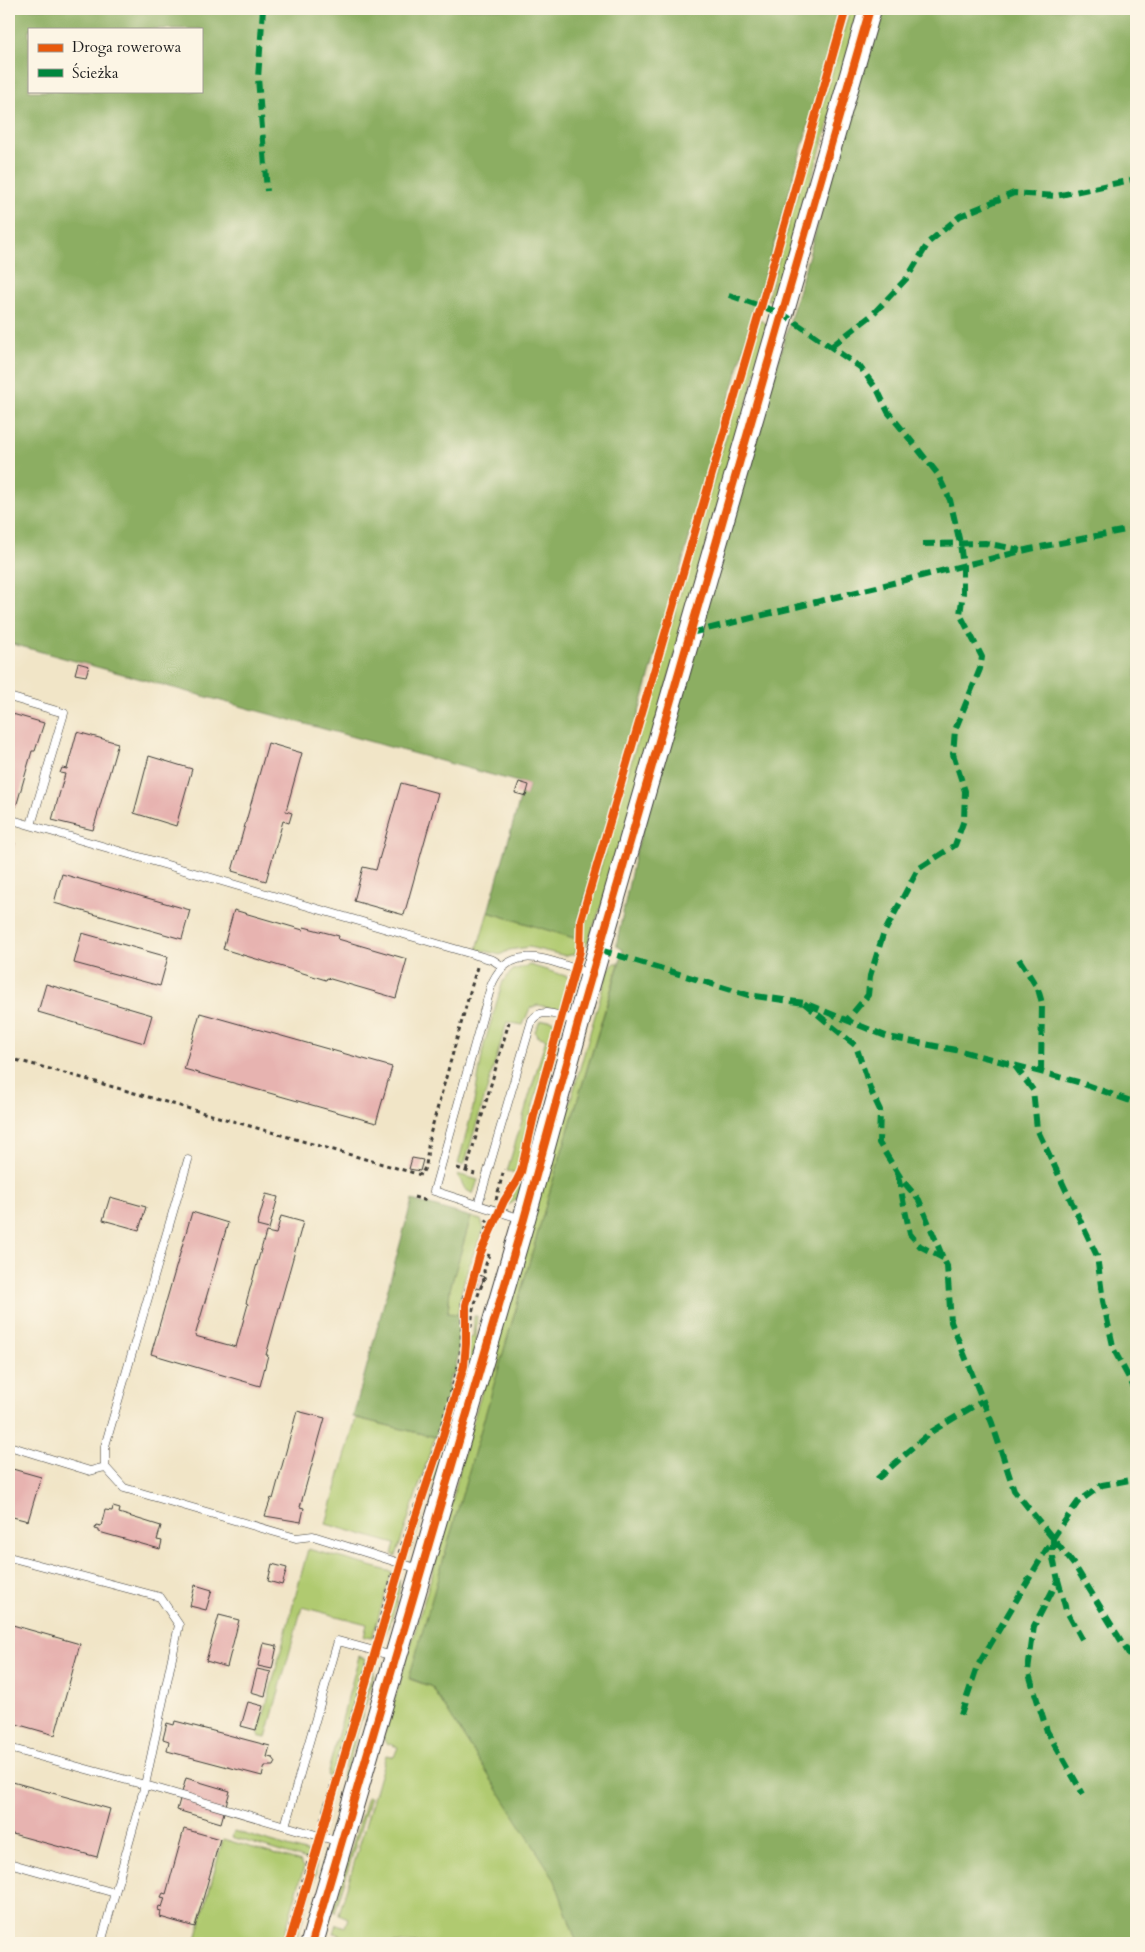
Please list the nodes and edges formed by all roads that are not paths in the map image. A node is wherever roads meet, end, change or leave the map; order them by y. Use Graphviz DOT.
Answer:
graph roads {
  1 [pos="870,9"];
  2 [pos="9,697"];
  3 [pos="9,819"];
  4 [pos="31,825"];
  5 [pos="502,966"];
  6 [pos="592,975"];
  7 [pos="579,1022"];
  8 [pos="188,1160"];
  9 [pos="478,1205"];
  10 [pos="524,1220"];
  11 [pos="9,1446"];
  12 [pos="105,1467"];
  13 [pos="9,1557"];
  14 [pos="407,1563"];
  15 [pos="385,1654"];
  16 [pos="9,1748"];
  17 [pos="145,1785"];
  18 [pos="285,1826"];
  19 [pos="330,1839"];
  20 [pos="9,1863"];
  21 [pos="115,1893"];
  22 [pos="100,1943"];
  23 [pos="312,1943"];
  1 -- 6 [label="street"];
  2 -- 4 [label="lane"];
  3 -- 4 [label="lane"];
  4 -- 5 [label="lane"];
  5 -- 6 [label="lane"];
  5 -- 9 [label="lane"];
  6 -- 7 [label="street"];
  7 -- 9 [label="lane"];
  7 -- 10 [label="street"];
  8 -- 12 [label="lane"];
  9 -- 10 [label="lane"];
  10 -- 14 [label="street"];
  11 -- 12 [label="lane"];
  12 -- 14 [label="lane"];
  13 -- 17 [label="lane"];
  14 -- 15 [label="street"];
  15 -- 18 [label="lane"];
  15 -- 19 [label="street"];
  16 -- 17 [label="lane"];
  17 -- 18 [label="lane"];
  17 -- 21 [label="lane"];
  18 -- 19 [label="lane"];
  19 -- 23 [label="street"];
  20 -- 21 [label="lane"];
  21 -- 22 [label="lane"];
}
